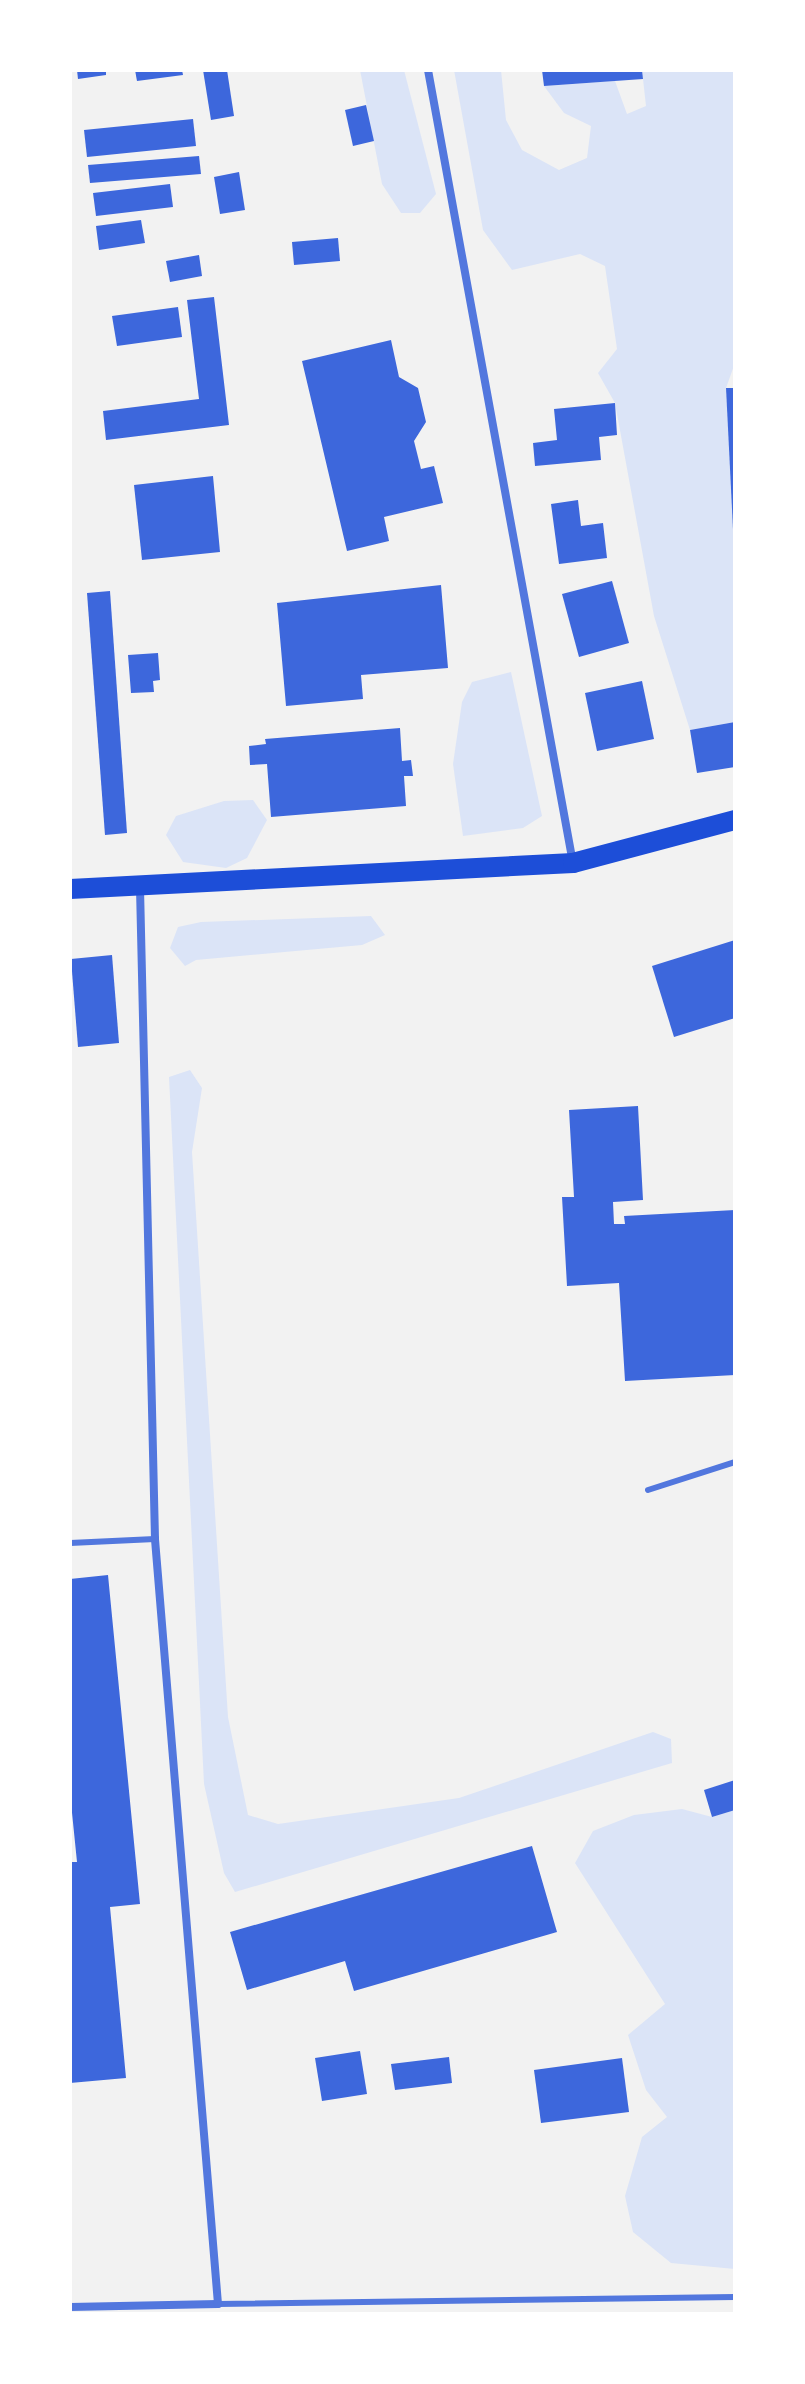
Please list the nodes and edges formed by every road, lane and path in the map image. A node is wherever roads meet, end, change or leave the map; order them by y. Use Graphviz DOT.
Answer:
graph roads {
  1 [pos="428,70"];
  2 [pos="735,820"];
  3 [pos="573,863"];
  4 [pos="140,886"];
  5 [pos="70,889"];
  6 [pos="735,1462"];
  7 [pos="648,1490"];
  8 [pos="155,1539"];
  9 [pos="70,1543"];
  10 [pos="735,2297"];
  11 [pos="218,2304"];
  12 [pos="70,2307"];
  1 -- 3 [label="street"];
  2 -- 3 [label="main road"];
  3 -- 4 [label="main road"];
  4 -- 5 [label="main road"];
  4 -- 8 [label="street"];
  6 -- 7 [label="lane"];
  8 -- 9 [label="lane"];
  8 -- 11 [label="street"];
  10 -- 11 [label="lane"];
  11 -- 12 [label="street"];
}
